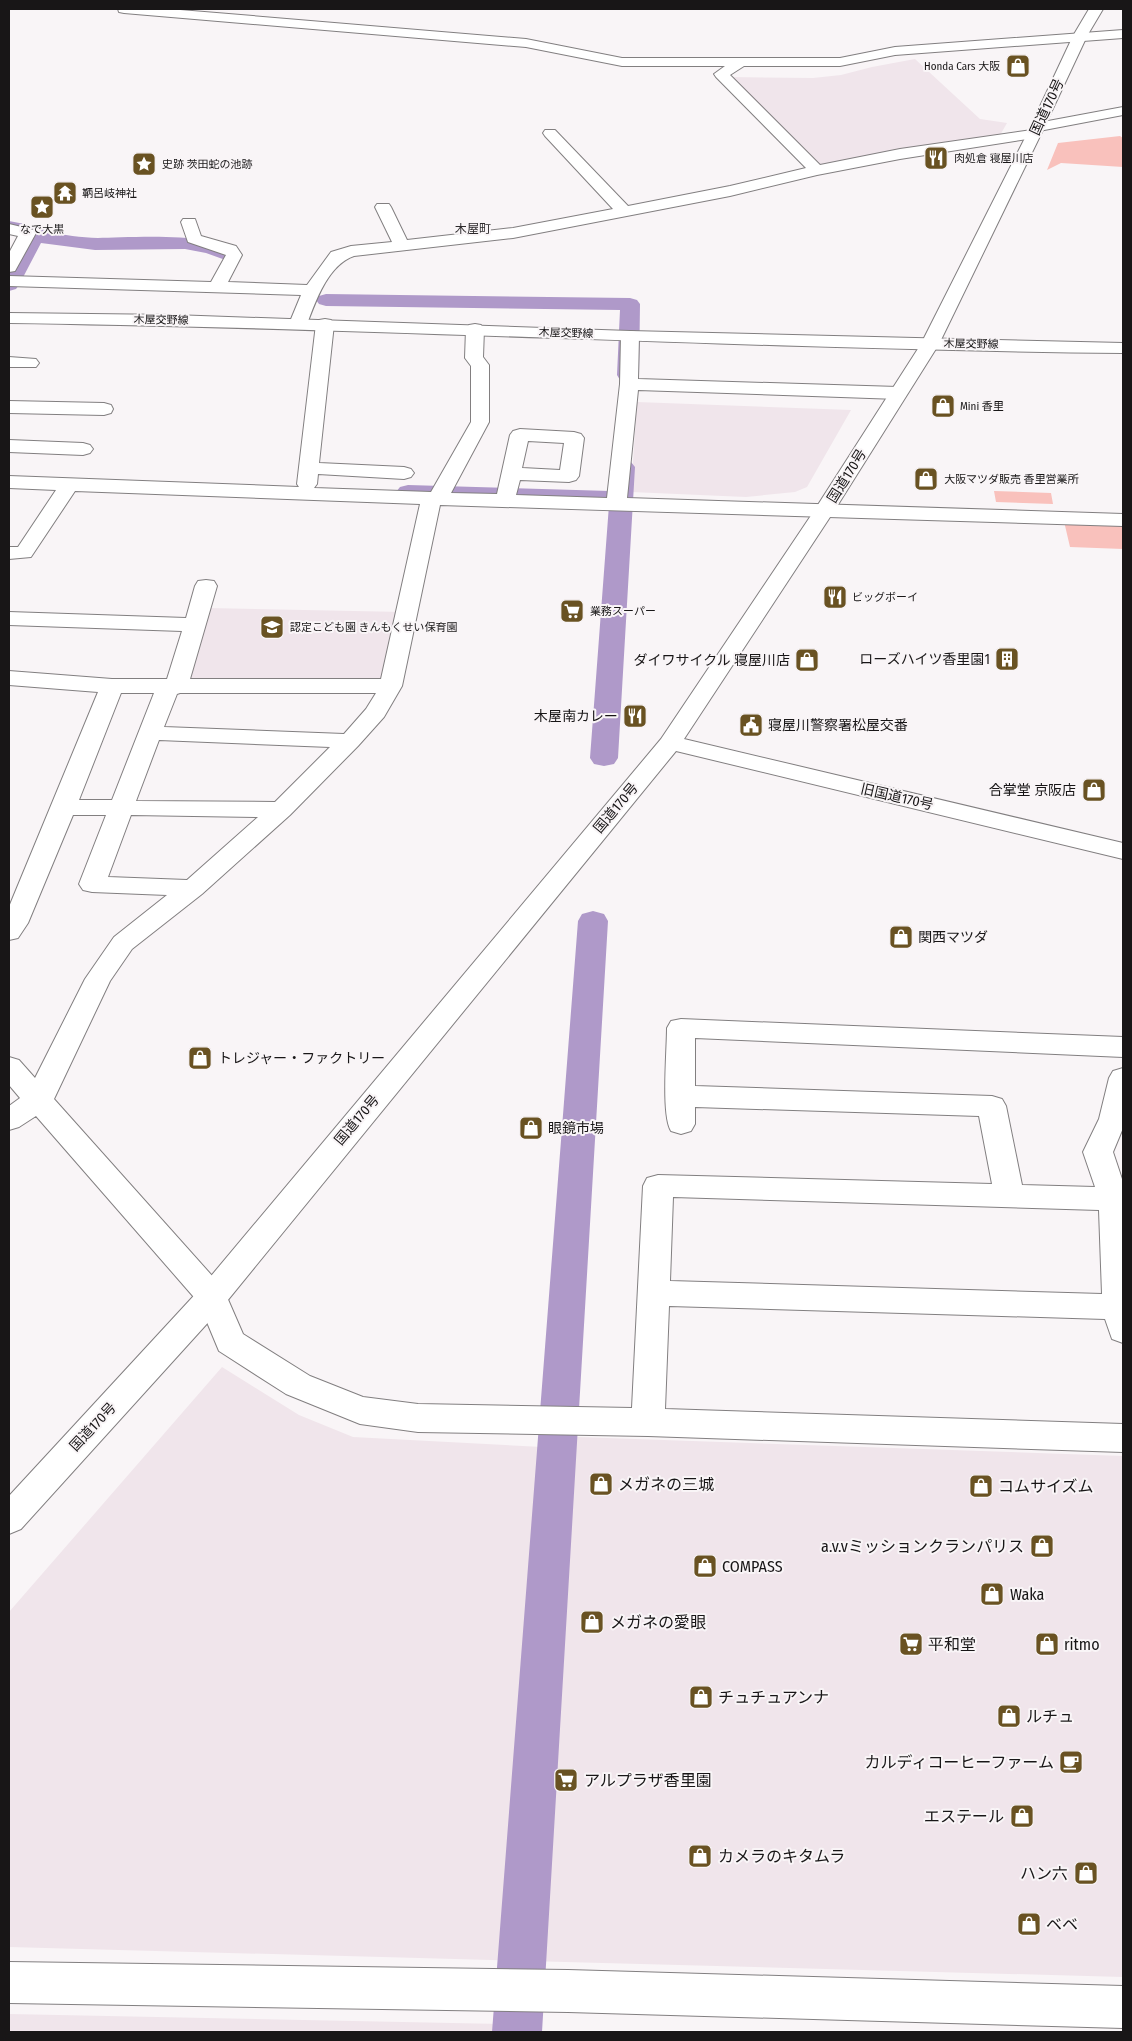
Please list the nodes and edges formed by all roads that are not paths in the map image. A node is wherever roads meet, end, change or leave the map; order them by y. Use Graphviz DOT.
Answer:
graph roads {
  1 [pos="124,9"];
  2 [pos="1096,9"];
  3 [pos="376,16"];
  4 [pos="327,26"];
  5 [pos="1123,34"];
  6 [pos="1080,36"];
  7 [pos="738,62"];
  8 [pos="1123,111"];
  9 [pos="1036,130"];
  10 [pos="550,133"];
  11 [pos="817,170"];
  12 [pos="383,207"];
  13 [pos="625,212"];
  14 [pos="189,222"];
  15 [pos="9,229"];
  16 [pos="402,246"];
  17 [pos="9,267"];
  18 [pos="9,280"];
  19 [pos="217,287"];
  20 [pos="312,290"];
  21 [pos="9,318"];
  22 [pos="298,324"];
  23 [pos="325,324"];
  24 [pos="475,329"];
  25 [pos="630,336"];
  26 [pos="930,344"];
  27 [pos="1123,348"];
  28 [pos="9,362"];
  29 [pos="30,363"];
  30 [pos="629,384"];
  31 [pos="898,393"];
  32 [pos="9,407"];
  33 [pos="104,409"];
  34 [pos="9,446"];
  35 [pos="83,448"];
  36 [pos="404,473"];
  37 [pos="9,482"];
  38 [pos="69,485"];
  39 [pos="438,496"];
  40 [pos="616,503"];
  41 [pos="824,511"];
  42 [pos="1123,520"];
  43 [pos="9,552"];
  44 [pos="206,586"];
  45 [pos="9,618"];
  46 [pos="195,625"];
  47 [pos="9,678"];
  48 [pos="112,686"];
  49 [pos="391,686"];
  50 [pos="172,687"];
  51 [pos="149,733"];
  52 [pos="350,742"];
  53 [pos="670,743"];
  54 [pos="64,807"];
  55 [pos="121,808"];
  56 [pos="281,810"];
  57 [pos="1123,851"];
  58 [pos="194,888"];
  59 [pos="9,932"];
  60 [pos="1123,1047"];
  61 [pos="9,1067"];
  62 [pos="1123,1078"];
  63 [pos="39,1100"];
  64 [pos="1118,1119"];
  65 [pos="9,1120"];
  66 [pos="1009,1196"];
  67 [pos="1118,1199"];
  68 [pos="652,1293"];
  69 [pos="212,1297"];
  70 [pos="1121,1305"];
  71 [pos="648,1422"];
  72 [pos="1123,1438"];
  73 [pos="9,1519"];
  74 [pos="9,1982"];
  75 [pos="1123,2007"];
  1 -- 4 [label="main road"];
  2 -- 6 [label="main road, 国道170号"];
  3 -- 4 [label="main road"];
  4 -- 7 [label="main road"];
  5 -- 6 [label="main road"];
  6 -- 7 [label="main road"];
  6 -- 9 [label="main road, 国道170号"];
  7 -- 11 [label="main road"];
  8 -- 9 [label="main road"];
  9 -- 11 [label="main road"];
  9 -- 26 [label="main road, 国道170号"];
  10 -- 13 [label="main road"];
  11 -- 13 [label="main road"];
  12 -- 16 [label="main road"];
  13 -- 16 [label="main road"];
  14 -- 19 [label="main road"];
  15 -- 17 [label="main road"];
  16 -- 20 [label="main road"];
  18 -- 19 [label="main road"];
  19 -- 20 [label="main road"];
  20 -- 22 [label="main road"];
  21 -- 22 [label="main road, 木屋交野線"];
  22 -- 23 [label="main road, 木屋交野線"];
  23 -- 24 [label="main road, 木屋交野線"];
  23 -- 36 [label="main road"];
  24 -- 25 [label="main road, 木屋交野線"];
  24 -- 39 [label="main road"];
  25 -- 26 [label="main road, 木屋交野線"];
  25 -- 30 [label="main road"];
  26 -- 27 [label="main road, 木屋交野線"];
  26 -- 31 [label="main road, 国道170号"];
  28 -- 29 [label="main road"];
  30 -- 31 [label="main road"];
  30 -- 40 [label="main road"];
  31 -- 41 [label="main road, 国道170号"];
  32 -- 33 [label="main road"];
  34 -- 35 [label="main road"];
  37 -- 38 [label="main road"];
  38 -- 39 [label="main road"];
  38 -- 43 [label="main road"];
  39 -- 40 [label="main road"];
  39 -- 49 [label="main road"];
  40 -- 41 [label="main road"];
  41 -- 42 [label="main road"];
  41 -- 53 [label="main road, 国道170号"];
  44 -- 46 [label="main road"];
  45 -- 46 [label="main road"];
  46 -- 50 [label="main road"];
  47 -- 48 [label="main road"];
  48 -- 50 [label="main road"];
  48 -- 54 [label="main road"];
  49 -- 50 [label="main road"];
  49 -- 52 [label="main road"];
  50 -- 51 [label="main road"];
  51 -- 52 [label="main road"];
  51 -- 55 [label="main road"];
  52 -- 56 [label="main road"];
  53 -- 57 [label="main road, 旧国道170号"];
  53 -- 69 [label="main road, 国道170号"];
  54 -- 55 [label="main road"];
  54 -- 59 [label="main road"];
  55 -- 56 [label="main road"];
  55 -- 58 [label="main road"];
  56 -- 58 [label="main road"];
  58 -- 63 [label="main road"];
  60 -- 66 [label="main road"];
  61 -- 63 [label="main road"];
  62 -- 64 [label="main road"];
  63 -- 65 [label="main road"];
  63 -- 69 [label="main road"];
  64 -- 67 [label="main road"];
  66 -- 67 [label="main road"];
  66 -- 68 [label="main road"];
  67 -- 70 [label="main road"];
  68 -- 70 [label="main road"];
  68 -- 71 [label="main road"];
  69 -- 71 [label="main road"];
  69 -- 73 [label="main road, 国道170号"];
  71 -- 72 [label="main road"];
  74 -- 75 [label="main road"];
}
